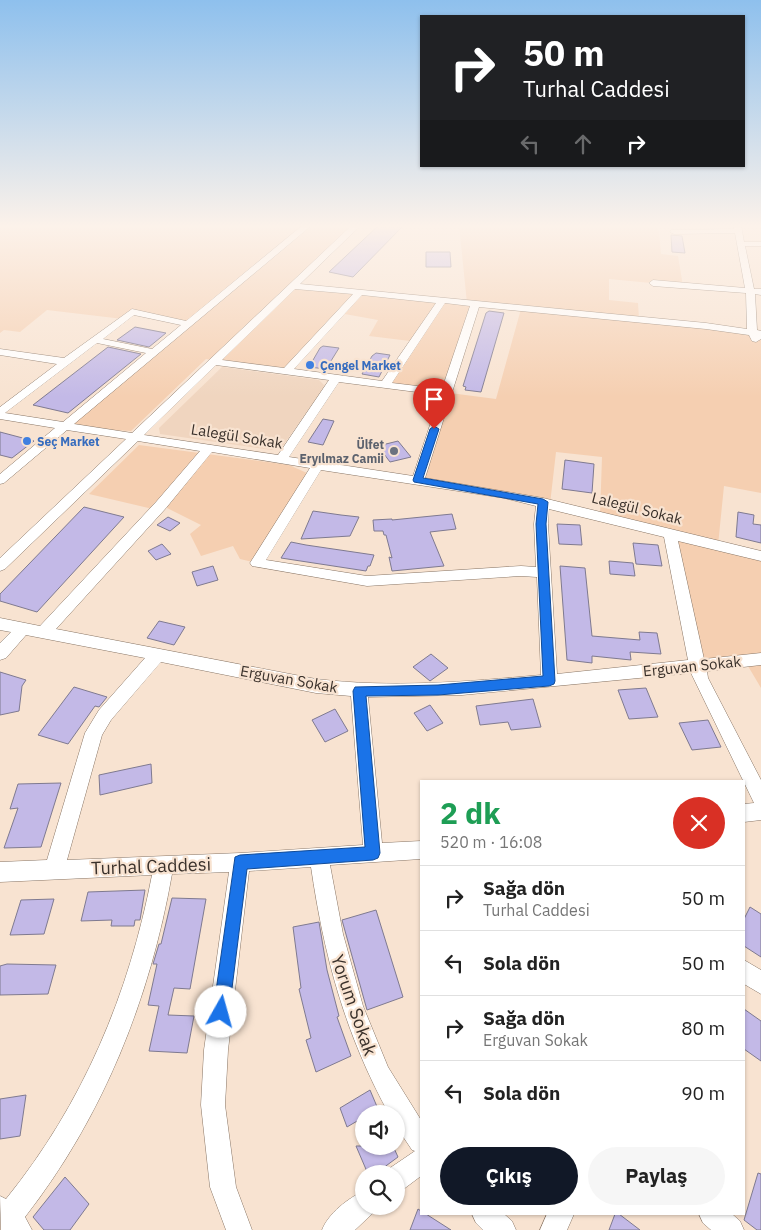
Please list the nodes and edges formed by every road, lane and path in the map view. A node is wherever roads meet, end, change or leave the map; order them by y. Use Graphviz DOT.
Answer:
graph roads {
  1 [pos="238,282"];
  2 [pos="298,282"];
  3 [pos="748,282"];
  4 [pos="653,283"];
  5 [pos="294,286"];
  6 [pos="750,292"];
  7 [pos="761,292"];
  8 [pos="359,293"];
  9 [pos="442,301"];
  10 [pos="475,304"];
  11 [pos="188,324"];
  12 [pos="756,333"];
  13 [pos="96,340"];
  14 [pos="761,343"];
  15 [pos="0,352"];
  16 [pos="154,352"];
  17 [pos="67,362"];
  18 [pos="215,362"];
  19 [pos="286,372"];
  20 [pos="335,379"];
  21 [pos="385,385"];
  22 [pos="446,393"];
  23 [pos="0,412"];
  24 [pos="0,416"];
  25 [pos="64,427"];
  26 [pos="135,437"];
  27 [pos="209,448"];
  28 [pos="282,459"];
  29 [pos="318,465"];
  30 [pos="0,480"];
  31 [pos="418,480"];
  32 [pos="543,502"];
  33 [pos="670,533"];
  34 [pos="761,556"];
  35 [pos="0,566"];
  36 [pos="544,573"];
  37 [pos="0,624"];
  38 [pos="23,628"];
  39 [pos="44,632"];
  40 [pos="0,654"];
  41 [pos="158,654"];
  42 [pos="761,659"];
  43 [pos="698,666"];
  44 [pos="549,681"];
  45 [pos="359,691"];
  46 [pos="761,799"];
  47 [pos="761,811"];
  48 [pos="745,814"];
  49 [pos="420,850"];
  50 [pos="373,853"];
  51 [pos="319,857"];
  52 [pos="240,862"];
  53 [pos="164,865"];
  54 [pos="54,870"];
  55 [pos="0,872"];
  56 [pos="745,972"];
  57 [pos="761,983"];
  58 [pos="420,1139"];
  59 [pos="420,1162"];
  60 [pos="405,1173"];
  61 [pos="355,1212"];
  62 [pos="486,1215"];
  63 [pos="562,1215"];
  64 [pos="713,1215"];
  65 [pos="9,1219"];
  66 [pos="239,1230"];
  67 [pos="335,1230"];
  68 [pos="503,1230"];
  69 [pos="554,1230"];
  70 [pos="732,1230"];
  1 -- 11 [label="street"];
  2 -- 5 [label="street"];
  3 -- 6 [label="street"];
  4 -- 6 [label="street"];
  5 -- 8 [label="street"];
  5 -- 18 [label="street"];
  6 -- 7 [label="street"];
  6 -- 12 [label="street"];
  8 -- 9 [label="street"];
  8 -- 19 [label="street"];
  9 -- 10 [label="street"];
  9 -- 21 [label="street"];
  10 -- 12 [label="street"];
  10 -- 22 [label="street"];
  11 -- 13 [label="street"];
  11 -- 16 [label="street"];
  12 -- 14 [label="street"];
  13 -- 16 [label="street"];
  13 -- 17 [label="street"];
  15 -- 17 [label="street"];
  16 -- 25 [label="street"];
  17 -- 23 [label="street"];
  18 -- 19 [label="street"];
  18 -- 26 [label="street"];
  19 -- 20 [label="street"];
  20 -- 21 [label="street"];
  20 -- 28 [label="street"];
  21 -- 22 [label="street"];
  22 -- 31 [label="street"];
  24 -- 25 [label="street, Lalegül Sokak"];
  25 -- 26 [label="street, Lalegül Sokak"];
  25 -- 30 [label="street"];
  26 -- 27 [label="street, Lalegül Sokak"];
  26 -- 35 [label="street"];
  27 -- 28 [label="street, Lalegül Sokak"];
  27 -- 39 [label="street"];
  28 -- 29 [label="street, Lalegül Sokak"];
  29 -- 31 [label="street, Lalegül Sokak"];
  29 -- 36 [label="street"];
  31 -- 32 [label="street, Lalegül Sokak"];
  32 -- 33 [label="street, Lalegül Sokak"];
  32 -- 36 [label="street"];
  33 -- 34 [label="street, Lalegül Sokak"];
  33 -- 43 [label="street"];
  36 -- 44 [label="street"];
  37 -- 38 [label="street, Erguvan Sokak"];
  38 -- 39 [label="street, Erguvan Sokak"];
  38 -- 40 [label="street"];
  39 -- 41 [label="street, Erguvan Sokak"];
  41 -- 45 [label="street, Erguvan Sokak"];
  41 -- 54 [label="street"];
  42 -- 43 [label="street, Erguvan Sokak"];
  43 -- 44 [label="street, Erguvan Sokak"];
  43 -- 46 [label="street"];
  44 -- 45 [label="street, Erguvan Sokak"];
  45 -- 50 [label="street"];
  47 -- 48 [label="street"];
  49 -- 50 [label="street, Turhal Caddesi"];
  50 -- 51 [label="street, Turhal Caddesi"];
  51 -- 52 [label="street, Turhal Caddesi"];
  51 -- 58 [label="street, Yorum Sokak"];
  52 -- 53 [label="street, Turhal Caddesi"];
  52 -- 66 [label="street"];
  53 -- 54 [label="street, Turhal Caddesi"];
  53 -- 65 [label="street"];
  54 -- 55 [label="street, Turhal Caddesi"];
  56 -- 57 [label="street"];
  59 -- 60 [label="street"];
  61 -- 67 [label="street"];
  62 -- 68 [label="street"];
  63 -- 69 [label="street"];
  64 -- 70 [label="street"];
}
